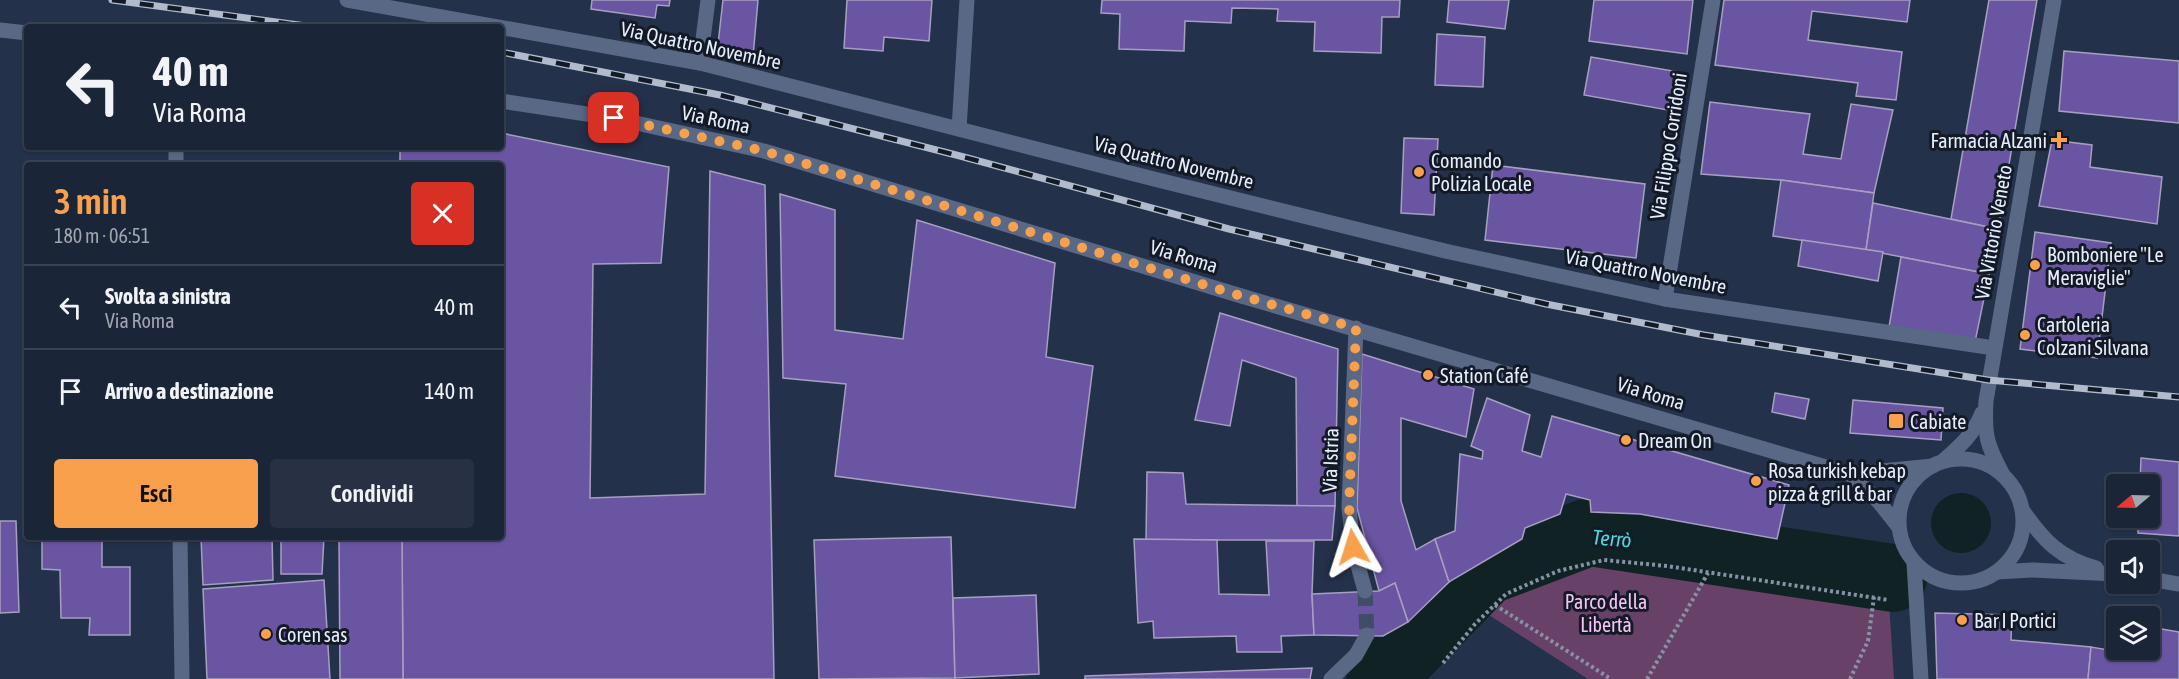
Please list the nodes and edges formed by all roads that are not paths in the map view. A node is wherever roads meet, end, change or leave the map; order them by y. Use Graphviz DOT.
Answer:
graph roads {
  1 [pos="347,0"];
  2 [pos="708,0"];
  3 [pos="967,0"];
  4 [pos="1713,0"];
  5 [pos="2054,0"];
  6 [pos="481,24"];
  7 [pos="504,28"];
  8 [pos="0,30"];
  9 [pos="24,33"];
  10 [pos="700,63"];
  11 [pos="504,101"];
  12 [pos="959,129"];
  13 [pos="1665,299"];
  14 [pos="1356,328"];
  15 [pos="1994,348"];
  16 [pos="1986,401"];
  17 [pos="1938,463"];
  18 [pos="1850,474"];
  19 [pos="2003,475"];
  20 [pos="2023,511"];
  21 [pos="1898,526"];
  22 [pos="180,540"];
  23 [pos="1914,563"];
  24 [pos="2106,571"];
  25 [pos="1997,572"];
  26 [pos="2106,574"];
  27 [pos="2160,581"];
  28 [pos="2179,584"];
  29 [pos="1365,591"];
  30 [pos="1367,635"];
  31 [pos="182,679"];
  32 [pos="1331,679"];
  33 [pos="1921,679"];
  1 -- 6 [label="street, Via Quattro Novembre"];
  2 -- 10 [label="street"];
  3 -- 12 [label="street"];
  4 -- 13 [label="street, Via Filippo Corridoni"];
  5 -- 15 [label="street, Via Vittorio Veneto"];
  7 -- 10 [label="street, Via Quattro Novembre"];
  8 -- 9 [label="street"];
  10 -- 12 [label="street, Via Quattro Novembre"];
  11 -- 14 [label="street, Via Roma"];
  12 -- 13 [label="street, Via Quattro Novembre"];
  13 -- 15 [label="street, Via Quattro Novembre"];
  14 -- 18 [label="street, Via Roma"];
  14 -- 29 [label="street, Via Istria"];
  15 -- 16 [label="street, Via Vittorio Veneto"];
  16 -- 17 [label="street, Via Vittorio Veneto"];
  16 -- 19 [label="street, Via Vittorio Veneto"];
  17 -- 18 [label="street, Via Roma"];
  17 -- 19 [label="street"];
  17 -- 21 [label="street"];
  18 -- 21 [label="street, Via Roma"];
  19 -- 20 [label="street"];
  20 -- 24 [label="street"];
  20 -- 25 [label="street"];
  21 -- 23 [label="street"];
  22 -- 31 [label="street"];
  23 -- 25 [label="street"];
  23 -- 33 [label="street"];
  25 -- 26 [label="street"];
  27 -- 28 [label="street"];
  30 -- 32 [label="street"];
}
